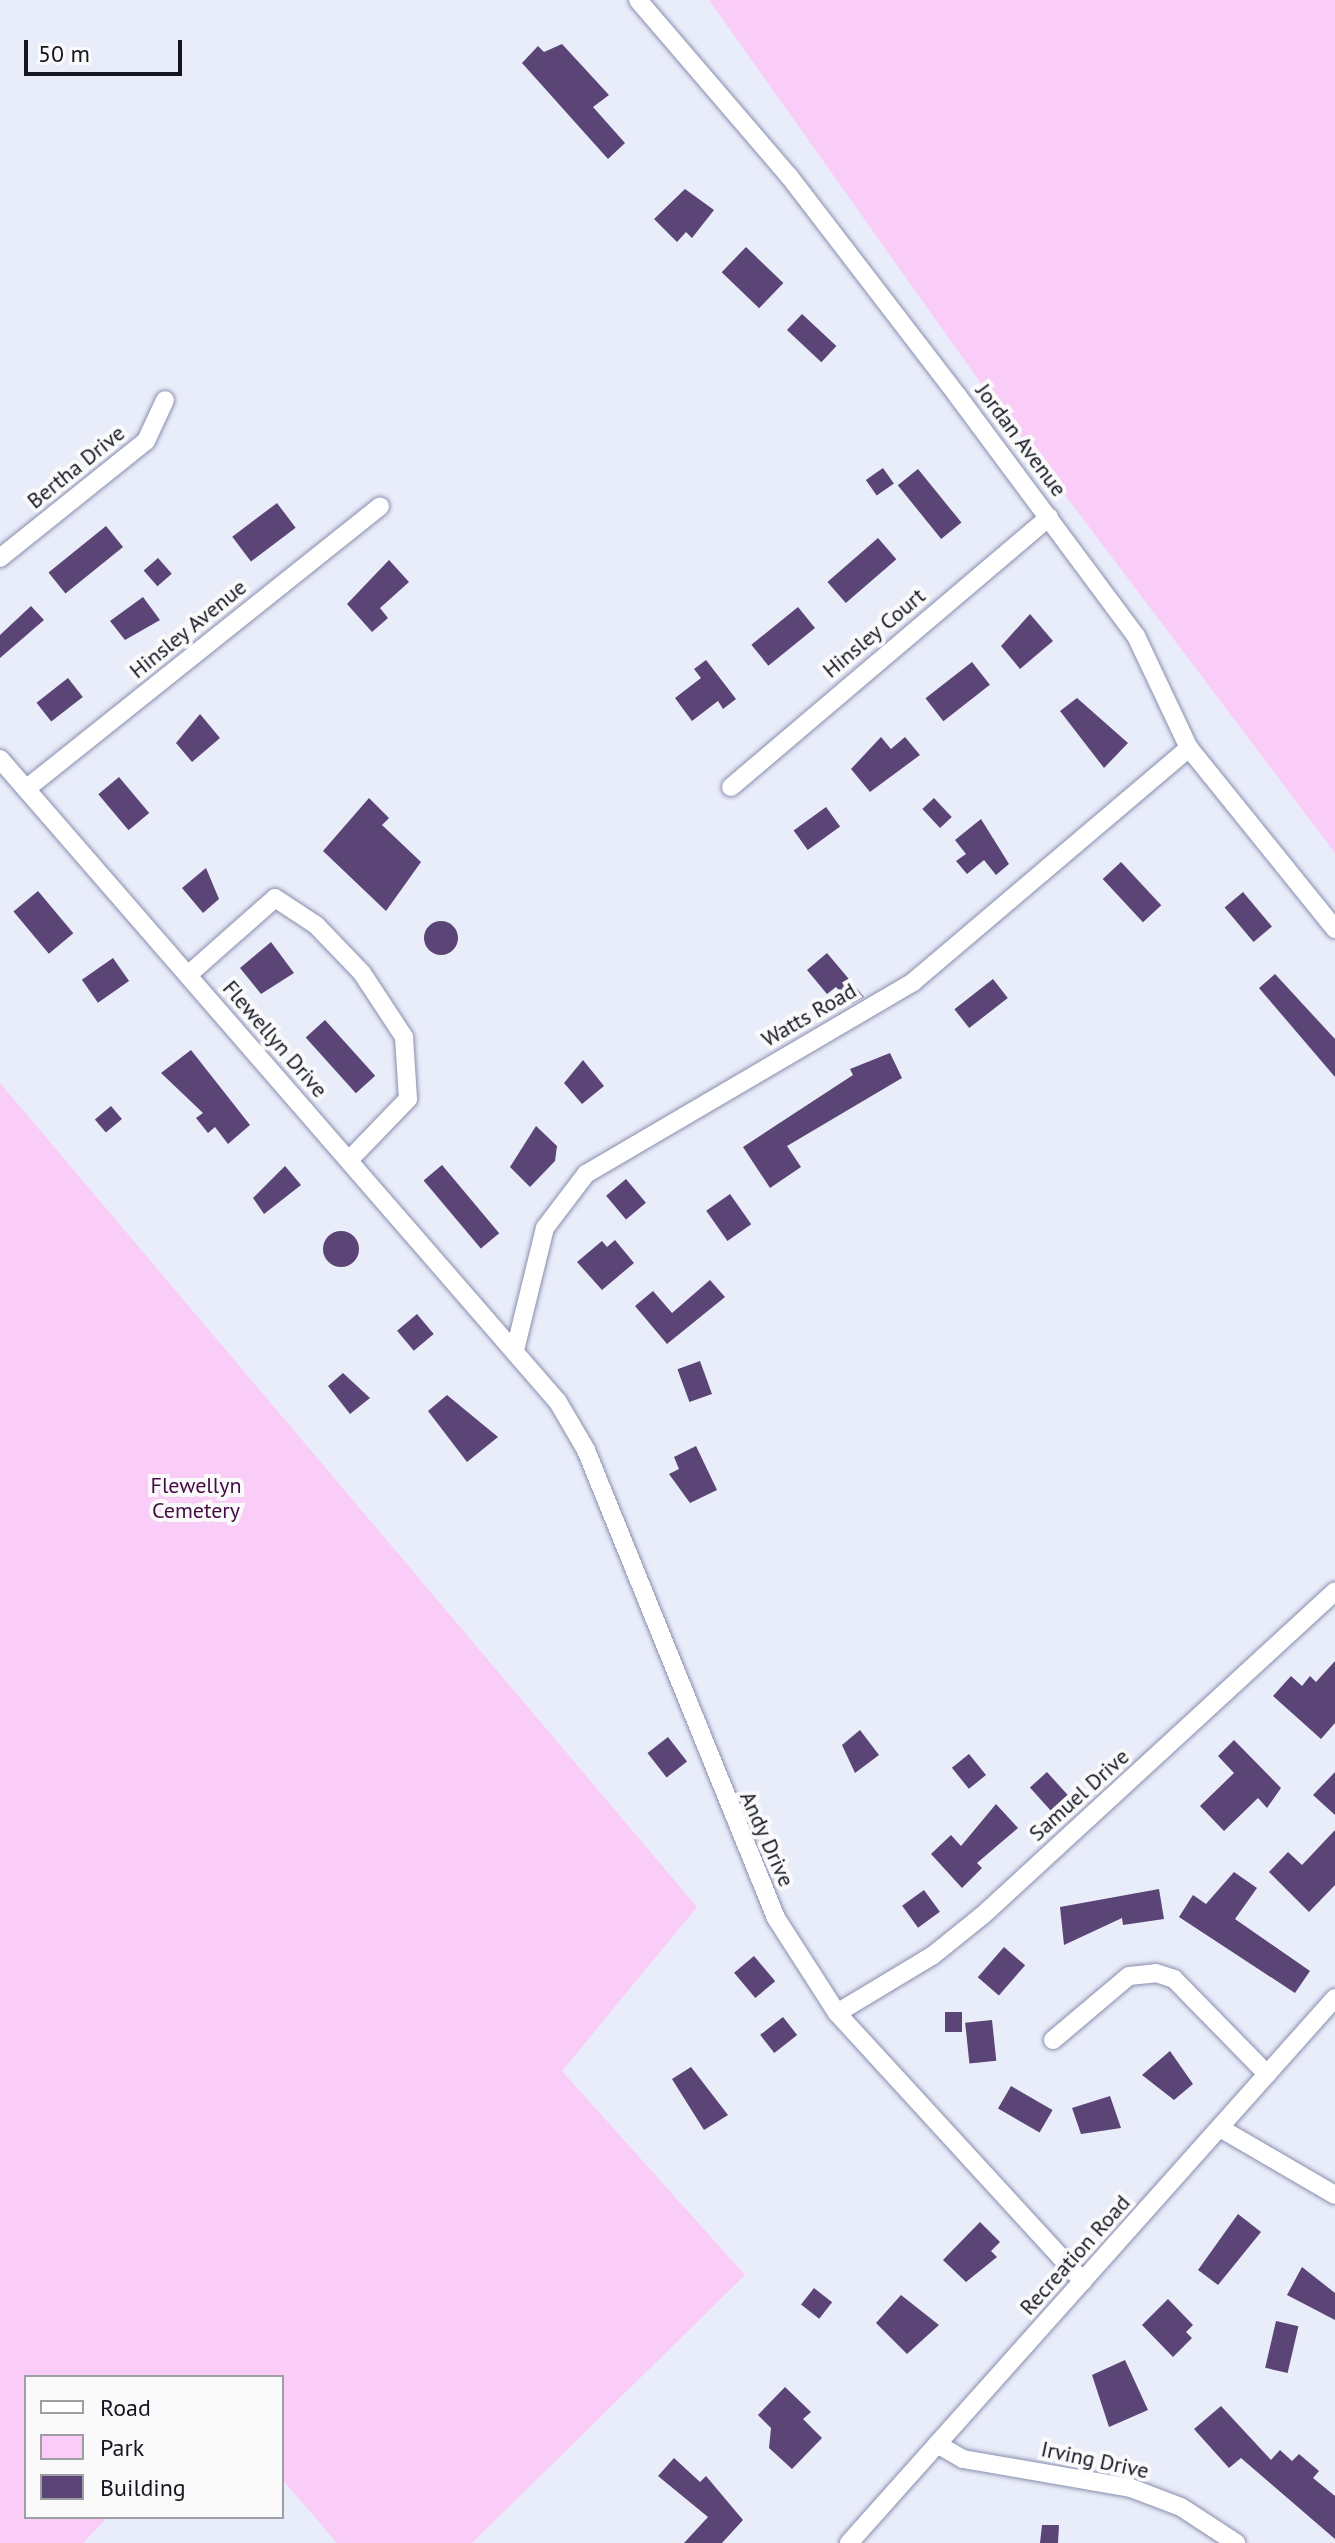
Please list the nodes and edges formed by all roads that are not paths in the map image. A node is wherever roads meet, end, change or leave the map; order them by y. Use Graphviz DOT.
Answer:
graph roads {
  1 [pos="638,0"];
  2 [pos="165,400"];
  3 [pos="380,506"];
  4 [pos="1049,517"];
  5 [pos="0,558"];
  6 [pos="1189,748"];
  7 [pos="0,759"];
  8 [pos="731,787"];
  9 [pos="26,789"];
  10 [pos="1335,929"];
  11 [pos="188,975"];
  12 [pos="349,1160"];
  13 [pos="515,1350"];
  14 [pos="1335,1591"];
  15 [pos="1335,1998"];
  16 [pos="837,2013"];
  17 [pos="1053,2040"];
  18 [pos="1267,2074"];
  19 [pos="1220,2128"];
  20 [pos="1335,2195"];
  21 [pos="1083,2281"];
  22 [pos="937,2444"];
  23 [pos="849,2543"];
  24 [pos="1236,2543"];
  1 -- 4 [label="street, Jordan Avenue"];
  2 -- 5 [label="street, Bertha Drive"];
  3 -- 9 [label="street, Hinsley Avenue"];
  4 -- 6 [label="street, Jordan Avenue"];
  4 -- 8 [label="street, Hinsley Court"];
  6 -- 10 [label="street, Jordan Avenue"];
  6 -- 13 [label="street, Watts Road"];
  7 -- 9 [label="street, Flewellyn Drive"];
  9 -- 11 [label="street, Flewellyn Drive"];
  11 -- 12 [label="street, Flewellyn Drive"];
  11 -- 12 [label="street"];
  12 -- 13 [label="street, Flewellyn Drive"];
  13 -- 16 [label="street, Andy Drive"];
  14 -- 16 [label="street, Samuel Drive"];
  15 -- 18 [label="street, Recreation Road"];
  16 -- 21 [label="street, Andy Drive"];
  17 -- 18 [label="street"];
  18 -- 19 [label="street, Recreation Road"];
  19 -- 20 [label="street"];
  19 -- 21 [label="street, Recreation Road"];
  21 -- 22 [label="street, Recreation Road"];
  22 -- 23 [label="street, Recreation Road"];
  22 -- 24 [label="street, Irving Drive"];
}
